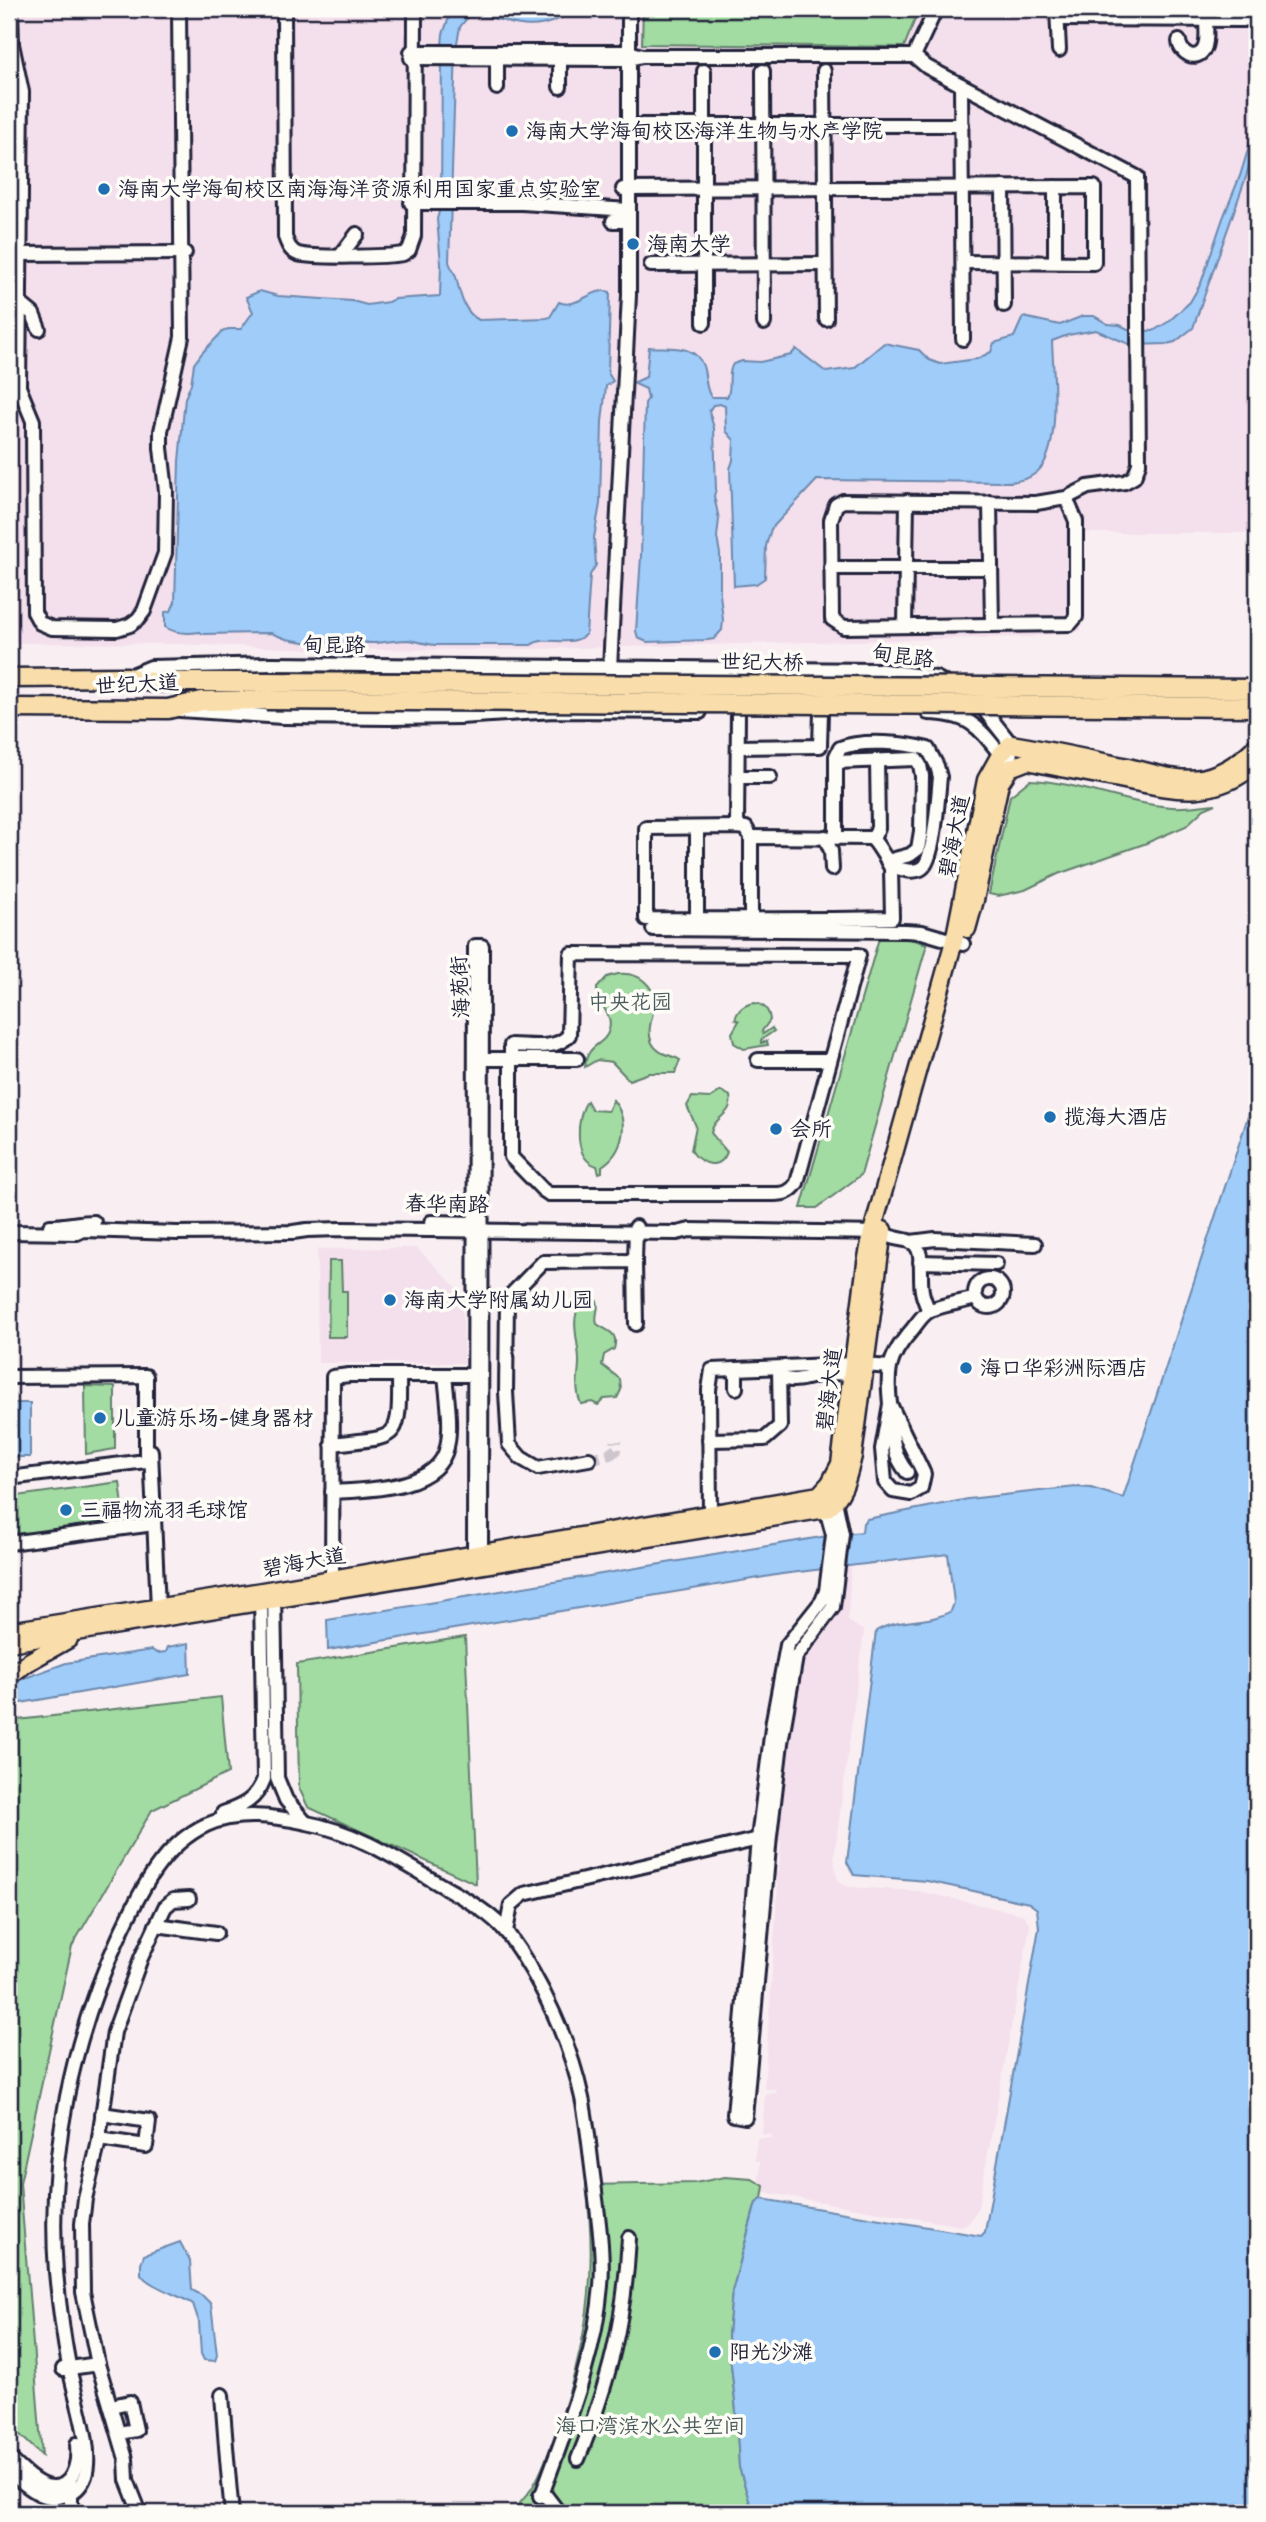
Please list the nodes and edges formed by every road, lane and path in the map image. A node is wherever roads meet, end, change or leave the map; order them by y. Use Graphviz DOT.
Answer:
graph roads {
  1 [pos="11,9"];
  2 [pos="179,9"];
  3 [pos="186,9"];
  4 [pos="286,9"];
  5 [pos="413,9"];
  6 [pos="622,9"];
  7 [pos="629,9"];
  8 [pos="936,9"];
  9 [pos="1057,14"];
  10 [pos="1257,16"];
  11 [pos="1206,20"];
  12 [pos="1179,41"];
  13 [pos="1059,50"];
  14 [pos="413,55"];
  15 [pos="497,56"];
  16 [pos="560,56"];
  17 [pos="629,56"];
  18 [pos="914,56"];
  19 [pos="9,60"];
  20 [pos="704,71"];
  21 [pos="763,71"];
  22 [pos="824,71"];
  23 [pos="961,85"];
  24 [pos="497,88"];
  25 [pos="560,88"];
  26 [pos="641,125"];
  27 [pos="962,125"];
  28 [pos="704,126"];
  29 [pos="763,126"];
  30 [pos="824,126"];
  31 [pos="962,187"];
  32 [pos="1003,187"];
  33 [pos="1055,187"];
  34 [pos="626,189"];
  35 [pos="764,189"];
  36 [pos="824,189"];
  37 [pos="704,190"];
  38 [pos="413,203"];
  39 [pos="627,213"];
  40 [pos="613,221"];
  41 [pos="357,234"];
  42 [pos="19,252"];
  43 [pos="183,252"];
  44 [pos="343,253"];
  45 [pos="962,262"];
  46 [pos="1004,262"];
  47 [pos="1055,262"];
  48 [pos="704,264"];
  49 [pos="764,264"];
  50 [pos="825,264"];
  51 [pos="651,265"];
  52 [pos="17,300"];
  53 [pos="1004,305"];
  54 [pos="826,319"];
  55 [pos="704,323"];
  56 [pos="764,323"];
  57 [pos="39,329"];
  58 [pos="963,339"];
  59 [pos="1066,498"];
  60 [pos="907,500"];
  61 [pos="990,502"];
  62 [pos="831,568"];
  63 [pos="906,568"];
  64 [pos="990,568"];
  65 [pos="992,625"];
  66 [pos="905,626"];
  67 [pos="616,669"];
  68 [pos="877,670"];
  69 [pos="11,673"];
  70 [pos="127,677"];
  71 [pos="266,682"];
  72 [pos="1257,688"];
  73 [pos="267,700"];
  74 [pos="1257,707"];
  75 [pos="9,708"];
  76 [pos="168,709"];
  77 [pos="622,712"];
  78 [pos="738,712"];
  79 [pos="821,712"];
  80 [pos="877,713"];
  81 [pos="1257,745"];
  82 [pos="738,747"];
  83 [pos="1005,749"];
  84 [pos="877,760"];
  85 [pos="836,762"];
  86 [pos="1257,763"];
  87 [pos="1010,768"];
  88 [pos="738,777"];
  89 [pos="770,777"];
  90 [pos="737,827"];
  91 [pos="697,828"];
  92 [pos="751,837"];
  93 [pos="831,837"];
  94 [pos="873,839"];
  95 [pos="887,860"];
  96 [pos="832,869"];
  97 [pos="697,919"];
  98 [pos="751,919"];
  99 [pos="653,929"];
  100 [pos="843,929"];
  101 [pos="958,942"];
  102 [pos="834,954"];
  103 [pos="478,1059"];
  104 [pos="510,1059"];
  105 [pos="577,1059"];
  106 [pos="758,1060"];
  107 [pos="829,1060"];
  108 [pos="9,1225"];
  109 [pos="478,1227"];
  110 [pos="878,1228"];
  111 [pos="636,1229"];
  112 [pos="9,1232"];
  113 [pos="911,1242"];
  114 [pos="1035,1244"];
  115 [pos="635,1261"];
  116 [pos="920,1262"];
  117 [pos="996,1264"];
  118 [pos="976,1298"];
  119 [pos="929,1311"];
  120 [pos="636,1324"];
  121 [pos="889,1367"];
  122 [pos="736,1368"];
  123 [pos="779,1369"];
  124 [pos="858,1369"];
  125 [pos="399,1375"];
  126 [pos="445,1375"];
  127 [pos="478,1375"];
  128 [pos="9,1377"];
  129 [pos="148,1380"];
  130 [pos="89,1381"];
  131 [pos="736,1388"];
  132 [pos="478,1392"];
  133 [pos="506,1392"];
  134 [pos="890,1404"];
  135 [pos="709,1440"];
  136 [pos="332,1444"];
  137 [pos="565,1455"];
  138 [pos="589,1459"];
  139 [pos="525,1461"];
  140 [pos="906,1472"];
  141 [pos="9,1478"];
  142 [pos="332,1492"];
  143 [pos="828,1496"];
  144 [pos="710,1515"];
  145 [pos="154,1524"];
  146 [pos="9,1543"];
  147 [pos="478,1560"];
  148 [pos="332,1578"];
  149 [pos="267,1596"];
  150 [pos="158,1608"];
  151 [pos="9,1631"];
  152 [pos="77,1634"];
  153 [pos="9,1643"];
  154 [pos="9,1676"];
  155 [pos="306,1822"];
  156 [pos="764,1841"];
  157 [pos="189,1899"];
  158 [pos="156,1925"];
  159 [pos="506,1931"];
  160 [pos="216,1933"];
  161 [pos="102,2114"];
  162 [pos="99,2139"];
  163 [pos="629,2238"];
  164 [pos="601,2284"];
  165 [pos="626,2286"];
  166 [pos="98,2364"];
  167 [pos="66,2369"];
  168 [pos="222,2395"];
  169 [pos="111,2406"];
  170 [pos="573,2411"];
  171 [pos="594,2419"];
  172 [pos="119,2433"];
  173 [pos="9,2458"];
  174 [pos="578,2459"];
  175 [pos="9,2471"];
  176 [pos="67,2488"];
  177 [pos="543,2492"];
  178 [pos="64,2513"];
  179 [pos="71,2513"];
  180 [pos="141,2513"];
  181 [pos="232,2513"];
  182 [pos="553,2513"];
  183 [pos="559,2513"];
  1 -- 42 [label="street"];
  2 -- 43 [label="street"];
  3 -- 43 [label="street"];
  4 -- 44 [label="street"];
  5 -- 14 [label="street"];
  6 -- 17 [label="street"];
  7 -- 17 [label="street"];
  8 -- 18 [label="street"];
  9 -- 11 [label="street"];
  9 -- 13 [label="street"];
  10 -- 11 [label="street"];
  11 -- 12 [label="street"];
  14 -- 15 [label="street"];
  14 -- 38 [label="street"];
  15 -- 16 [label="street"];
  15 -- 24 [label="street"];
  16 -- 17 [label="street"];
  16 -- 25 [label="street"];
  17 -- 18 [label="street"];
  17 -- 34 [label="street"];
  18 -- 23 [label="street"];
  19 -- 42 [label="street"];
  20 -- 28 [label="street"];
  21 -- 29 [label="street"];
  22 -- 30 [label="street"];
  23 -- 27 [label="street"];
  23 -- 59 [label="street"];
  26 -- 28 [label="street"];
  27 -- 30 [label="street"];
  27 -- 31 [label="street"];
  28 -- 29 [label="street"];
  28 -- 37 [label="street"];
  29 -- 30 [label="street"];
  29 -- 35 [label="street"];
  30 -- 36 [label="street"];
  31 -- 32 [label="street"];
  31 -- 36 [label="street"];
  31 -- 45 [label="street"];
  32 -- 33 [label="street"];
  32 -- 46 [label="street"];
  33 -- 47 [label="street"];
  33 -- 47 [label="street"];
  34 -- 37 [label="street"];
  34 -- 39 [label="street"];
  35 -- 36 [label="street"];
  35 -- 37 [label="street"];
  35 -- 49 [label="street"];
  36 -- 50 [label="street"];
  37 -- 48 [label="street"];
  38 -- 39 [label="street"];
  38 -- 44 [label="street"];
  39 -- 40 [label="street"];
  39 -- 67 [label="street"];
  41 -- 44 [label="street"];
  42 -- 43 [label="street"];
  42 -- 52 [label="street"];
  43 -- 52 [label="street"];
  45 -- 46 [label="street"];
  45 -- 58 [label="street"];
  46 -- 47 [label="street"];
  46 -- 53 [label="street"];
  48 -- 49 [label="street"];
  48 -- 51 [label="street"];
  48 -- 55 [label="street"];
  49 -- 50 [label="street"];
  49 -- 56 [label="street"];
  50 -- 54 [label="street"];
  52 -- 57 [label="street"];
  59 -- 61 [label="street"];
  59 -- 65 [label="street"];
  60 -- 61 [label="street"];
  60 -- 62 [label="street"];
  60 -- 63 [label="street"];
  61 -- 64 [label="street"];
  62 -- 63 [label="street"];
  62 -- 66 [label="street"];
  63 -- 64 [label="street"];
  63 -- 66 [label="street"];
  64 -- 65 [label="street"];
  65 -- 66 [label="street"];
  67 -- 68 [label="street, 甸昆路"];
  67 -- 70 [label="street, 甸昆路"];
  67 -- 77 [label="street"];
  68 -- 80 [label="street"];
  68 -- 83 [label="street, 甸昆路"];
  69 -- 70 [label="highway, 世纪大道"];
  70 -- 71 [label="highway, 世纪大道"];
  71 -- 72 [label="highway, 世纪大桥, bridge"];
  73 -- 74 [label="highway, 世纪大桥, bridge"];
  73 -- 76 [label="highway, 世纪大道"];
  75 -- 76 [label="highway, 世纪大道"];
  76 -- 77 [label="street"];
  77 -- 78 [label="street"];
  78 -- 79 [label="street"];
  78 -- 82 [label="street"];
  79 -- 80 [label="street"];
  79 -- 82 [label="street"];
  80 -- 83 [label="street"];
  81 -- 83 [label="main road"];
  82 -- 88 [label="street"];
  83 -- 87 [label="street"];
  83 -- 101 [label="main road, 碧海大道"];
  84 -- 85 [label="street"];
  84 -- 94 [label="street"];
  84 -- 95 [label="street"];
  85 -- 93 [label="street"];
  85 -- 95 [label="street"];
  86 -- 87 [label="main road"];
  87 -- 101 [label="main road, 碧海大道"];
  88 -- 89 [label="street"];
  88 -- 90 [label="street"];
  90 -- 91 [label="street"];
  90 -- 92 [label="street"];
  91 -- 97 [label="street"];
  91 -- 97 [label="street"];
  92 -- 93 [label="street"];
  92 -- 98 [label="street"];
  93 -- 94 [label="street"];
  93 -- 96 [label="street"];
  94 -- 95 [label="street"];
  95 -- 98 [label="street"];
  97 -- 98 [label="street"];
  99 -- 100 [label="street"];
  100 -- 101 [label="street"];
  100 -- 102 [label="street"];
  101 -- 110 [label="main road, 碧海大道"];
  102 -- 104 [label="street"];
  102 -- 107 [label="street"];
  103 -- 103 [label="street, 海苑街"];
  103 -- 104 [label="street"];
  103 -- 109 [label="street, 海苑街"];
  104 -- 105 [label="street"];
  104 -- 107 [label="street"];
  106 -- 107 [label="street"];
  108 -- 109 [label="street, 春华南路"];
  109 -- 111 [label="street, 春华南路"];
  109 -- 112 [label="street, 春华南路"];
  109 -- 127 [label="street, 海苑街"];
  110 -- 111 [label="street, 春华南路"];
  110 -- 113 [label="street, 春华南路"];
  110 -- 124 [label="main road, 碧海大道"];
  111 -- 115 [label="street"];
  113 -- 114 [label="street"];
  113 -- 116 [label="street"];
  115 -- 120 [label="street"];
  115 -- 133 [label="street"];
  116 -- 117 [label="street"];
  116 -- 119 [label="street"];
  118 -- 119 [label="street"];
  119 -- 121 [label="street"];
  121 -- 124 [label="street"];
  121 -- 134 [label="street"];
  122 -- 123 [label="street"];
  122 -- 131 [label="street"];
  122 -- 135 [label="street"];
  123 -- 124 [label="street"];
  123 -- 135 [label="street"];
  124 -- 143 [label="main road, 碧海大道"];
  125 -- 126 [label="street"];
  125 -- 136 [label="street"];
  125 -- 136 [label="street"];
  126 -- 127 [label="street"];
  126 -- 142 [label="street"];
  127 -- 132 [label="street, 海苑街"];
  128 -- 129 [label="street"];
  129 -- 130 [label="street"];
  129 -- 141 [label="street"];
  129 -- 145 [label="street"];
  132 -- 133 [label="street"];
  132 -- 147 [label="street, 海苑街"];
  133 -- 139 [label="street"];
  134 -- 134 [label="street"];
  134 -- 140 [label="street"];
  135 -- 144 [label="street"];
  136 -- 142 [label="street"];
  137 -- 139 [label="street"];
  138 -- 139 [label="street"];
  142 -- 148 [label="street"];
  143 -- 144 [label="main road, 碧海大道"];
  143 -- 147 [label="main road, 碧海大道"];
  143 -- 156 [label="street"];
  144 -- 147 [label="main road, 碧海大道"];
  145 -- 146 [label="street"];
  145 -- 150 [label="street"];
  147 -- 148 [label="main road, 碧海大道"];
  147 -- 149 [label="main road, 碧海大道"];
  148 -- 149 [label="main road, 碧海大道"];
  149 -- 150 [label="main road, 碧海大道"];
  149 -- 152 [label="main road, 碧海大道"];
  149 -- 155 [label="street"];
  149 -- 167 [label="street"];
  150 -- 151 [label="main road, 碧海大道"];
  152 -- 153 [label="main road, 碧海大道"];
  152 -- 154 [label="main road"];
  155 -- 159 [label="street"];
  155 -- 167 [label="street"];
  156 -- 156 [label="street"];
  156 -- 159 [label="street"];
  157 -- 158 [label="street"];
  158 -- 160 [label="street"];
  158 -- 161 [label="street"];
  159 -- 164 [label="street"];
  161 -- 162 [label="street"];
  161 -- 162 [label="street"];
  162 -- 166 [label="street"];
  163 -- 165 [label="street"];
  164 -- 165 [label="street"];
  164 -- 170 [label="street"];
  165 -- 171 [label="street"];
  166 -- 167 [label="street"];
  166 -- 169 [label="street"];
  167 -- 176 [label="street"];
  168 -- 181 [label="street"];
  169 -- 172 [label="street"];
  169 -- 172 [label="street"];
  170 -- 171 [label="street"];
  170 -- 177 [label="street"];
  171 -- 174 [label="street"];
  172 -- 180 [label="street"];
  173 -- 176 [label="street"];
  175 -- 176 [label="street"];
  176 -- 178 [label="street"];
  176 -- 179 [label="street"];
  177 -- 182 [label="street"];
  177 -- 183 [label="street"];
}
